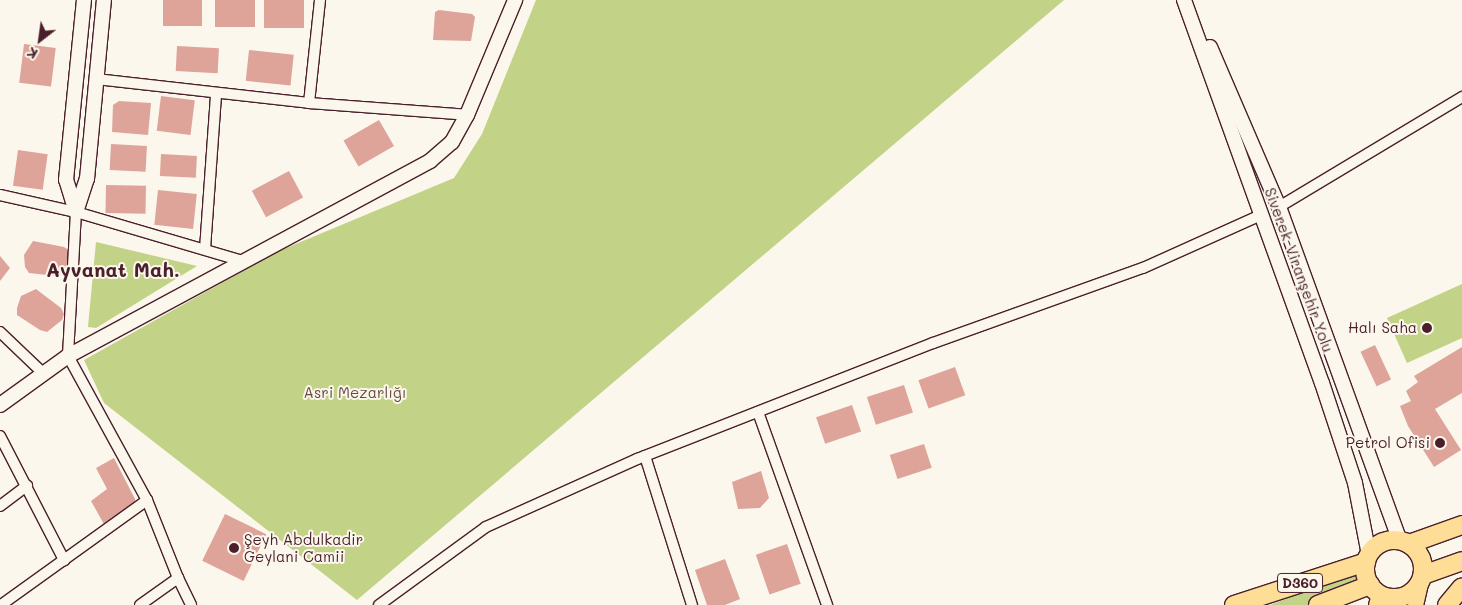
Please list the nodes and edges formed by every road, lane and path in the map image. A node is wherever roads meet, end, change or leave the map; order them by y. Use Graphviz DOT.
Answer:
graph roads {
  1 [pos="84,0"];
  2 [pos="104,0"];
  3 [pos="320,0"];
  4 [pos="515,0"];
  5 [pos="1186,0"];
  6 [pos="96,79"];
  7 [pos="216,94"];
  8 [pos="1462,97"];
  9 [pos="309,104"];
  10 [pos="467,115"];
  11 [pos="0,195"];
  12 [pos="1279,207"];
  13 [pos="76,212"];
  14 [pos="1261,215"];
  15 [pos="204,249"];
  16 [pos="242,261"];
  17 [pos="0,332"];
  18 [pos="68,356"];
  19 [pos="44,374"];
  20 [pos="0,406"];
  21 [pos="758,412"];
  22 [pos="0,436"];
  23 [pos="645,456"];
  24 [pos="27,486"];
  25 [pos="147,500"];
  26 [pos="0,506"];
  27 [pos="1462,525"];
  28 [pos="1404,543"];
  29 [pos="1368,559"];
  30 [pos="64,560"];
  31 [pos="1462,561"];
  32 [pos="178,578"];
  33 [pos="1421,579"];
  34 [pos="1462,587"];
  35 [pos="1375,595"];
  36 [pos="1,605"];
  37 [pos="140,605"];
  38 [pos="191,605"];
  39 [pos="379,605"];
  40 [pos="692,605"];
  41 [pos="827,605"];
  42 [pos="1234,605"];
  43 [pos="1318,605"];
  44 [pos="1415,605"];
  45 [pos="1447,605"];
  1 -- 13 [label="main road"];
  2 -- 6 [label="main road"];
  3 -- 9 [label="street"];
  4 -- 10 [label="main road"];
  5 -- 12 [label="main road, Siverek-Viranşehir Yolu"];
  5 -- 14 [label="main road, Siverek-Viranşehir Yolu"];
  6 -- 7 [label="street"];
  6 -- 13 [label="main road"];
  7 -- 9 [label="street"];
  7 -- 15 [label="street"];
  8 -- 12 [label="street"];
  9 -- 10 [label="street"];
  10 -- 16 [label="main road"];
  11 -- 13 [label="street"];
  12 -- 28 [label="main road, Siverek-Viranşehir Yolu"];
  13 -- 15 [label="street"];
  13 -- 18 [label="street"];
  14 -- 21 [label="street"];
  14 -- 29 [label="main road, Siverek-Viranşehir Yolu"];
  15 -- 16 [label="street"];
  16 -- 18 [label="main road"];
  17 -- 19 [label="street"];
  18 -- 19 [label="main road"];
  18 -- 25 [label="street"];
  19 -- 20 [label="main road"];
  21 -- 23 [label="street"];
  21 -- 41 [label="street"];
  22 -- 24 [label="street"];
  23 -- 39 [label="street"];
  23 -- 40 [label="street"];
  24 -- 26 [label="street"];
  24 -- 30 [label="street"];
  25 -- 30 [label="street"];
  25 -- 32 [label="street"];
  27 -- 28 [label="highway"];
  28 -- 29 [label="highway"];
  28 -- 33 [label="highway"];
  29 -- 35 [label="highway"];
  29 -- 42 [label="highway, D360"];
  30 -- 36 [label="street"];
  31 -- 33 [label="highway"];
  32 -- 37 [label="street"];
  32 -- 38 [label="street"];
  33 -- 35 [label="highway"];
  33 -- 44 [label="main road"];
  34 -- 45 [label="highway"];
  35 -- 43 [label="highway, D360"];
}
